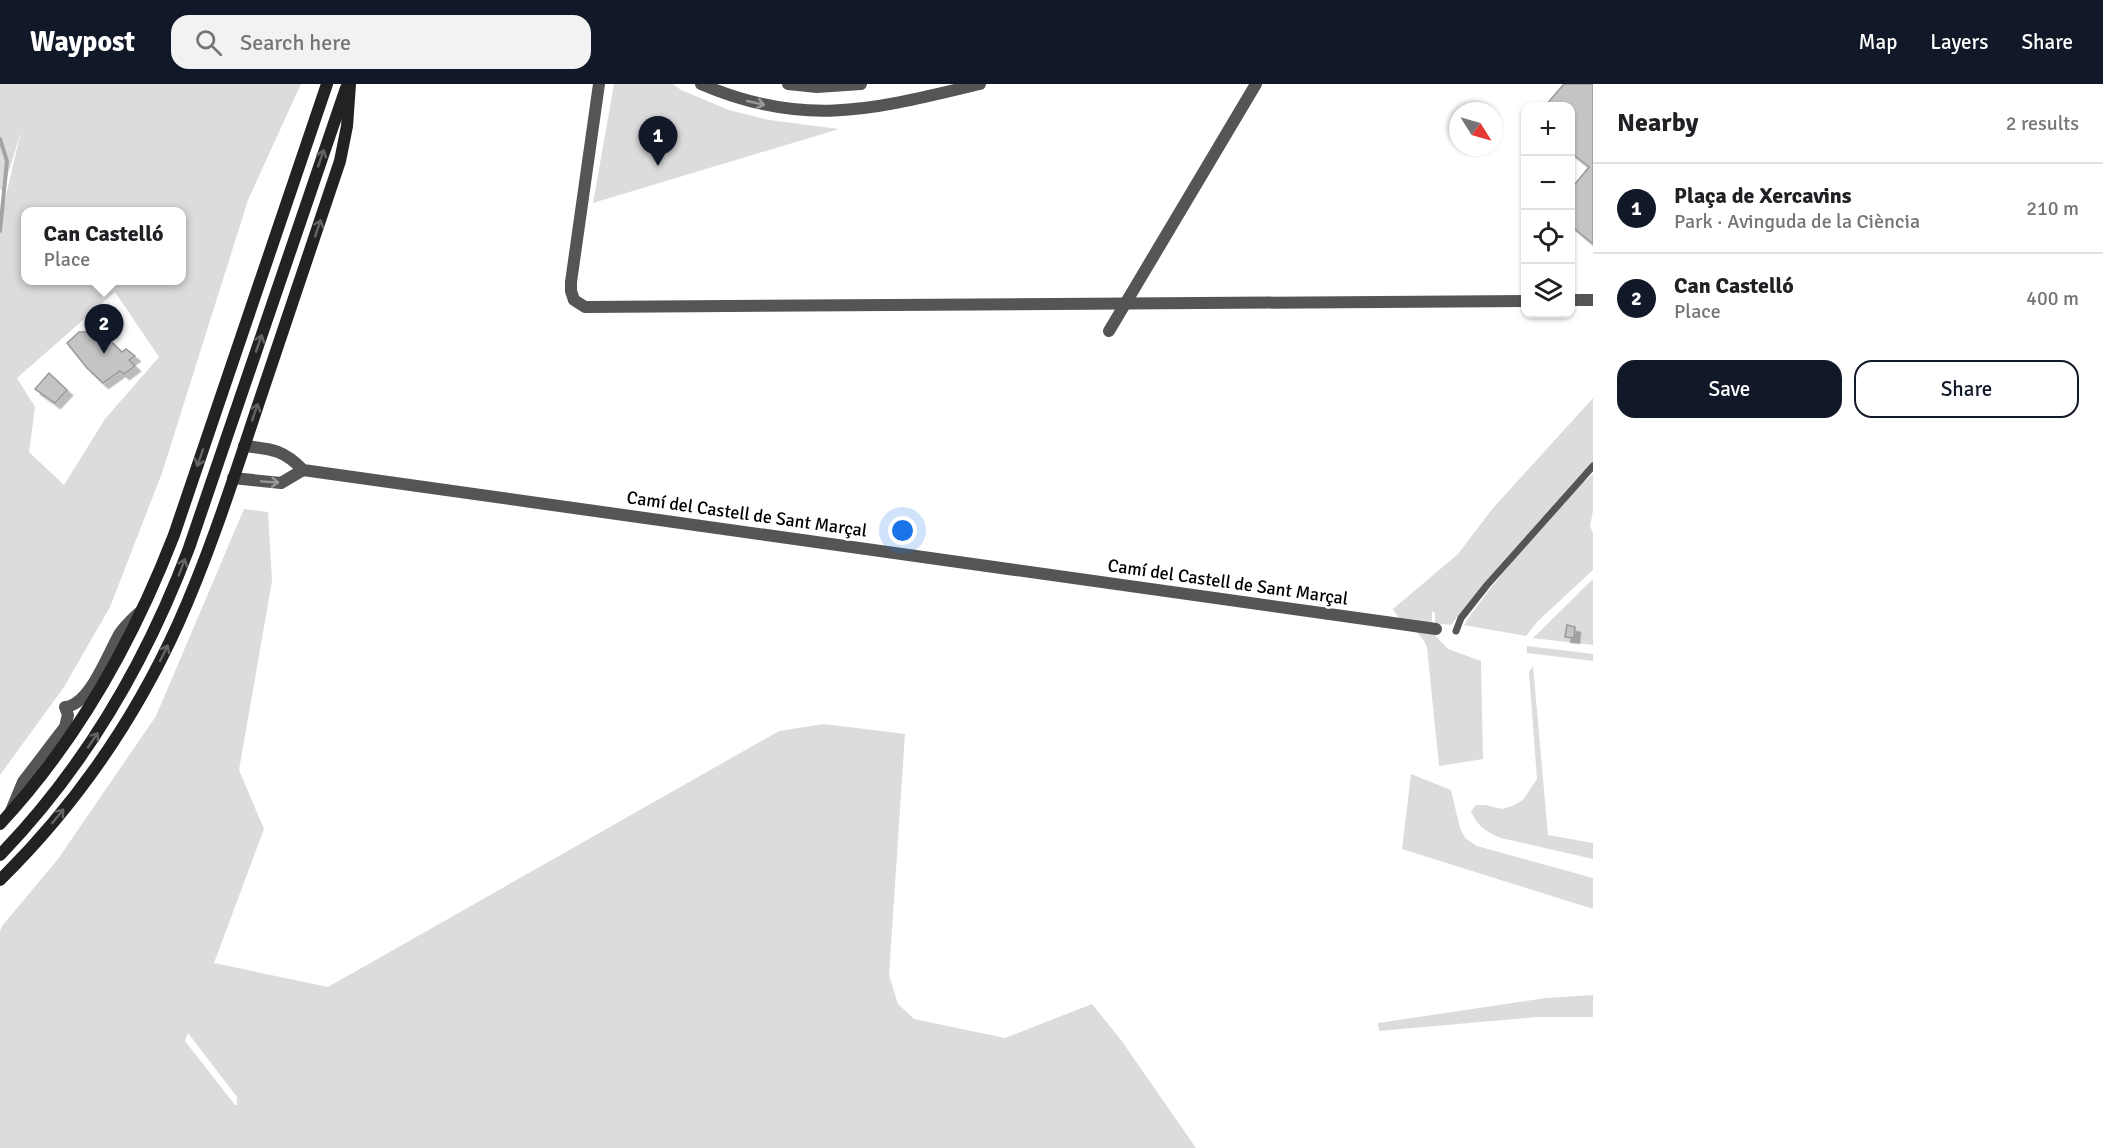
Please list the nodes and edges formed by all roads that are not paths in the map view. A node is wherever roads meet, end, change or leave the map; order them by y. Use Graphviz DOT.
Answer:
graph roads {
  1 [pos="327,84"];
  2 [pos="348,84"];
  3 [pos="599,84"];
  4 [pos="701,84"];
  5 [pos="788,84"];
  6 [pos="861,84"];
  7 [pos="980,84"];
  8 [pos="1256,84"];
  9 [pos="1575,300"];
  10 [pos="1593,300"];
  11 [pos="1521,301"];
  12 [pos="1125,303"];
  13 [pos="1109,331"];
  14 [pos="244,446"];
  15 [pos="1593,466"];
  16 [pos="303,470"];
  17 [pos="233,478"];
  18 [pos="145,607"];
  19 [pos="1436,629"];
  20 [pos="1456,631"];
  21 [pos="11,813"];
  22 [pos="0,824"];
  23 [pos="2,853"];
  24 [pos="0,880"];
  1 -- 18 [label="main road, one-way"];
  14 -- 2 [label="main road, one-way"];
  23 -- 2 [label="main road, one-way"];
  3 -- 12 [label="street"];
  4 -- 7 [label="street, one-way"];
  5 -- 6 [label="street"];
  8 -- 12 [label="street"];
  9 -- 10 [label="street"];
  11 -- 12 [label="street"];
  12 -- 13 [label="street"];
  14 -- 16 [label="street"];
  14 -- 17 [label="main road"];
  15 -- 20 [label="lane"];
  17 -- 16 [label="street, one-way"];
  16 -- 19 [label="street, Camí del Castell de Sant Marçal"];
  24 -- 17 [label="main road, one-way"];
  18 -- 21 [label="main road"];
  18 -- 21 [label="street"];
  21 -- 22 [label="main road"];
}
